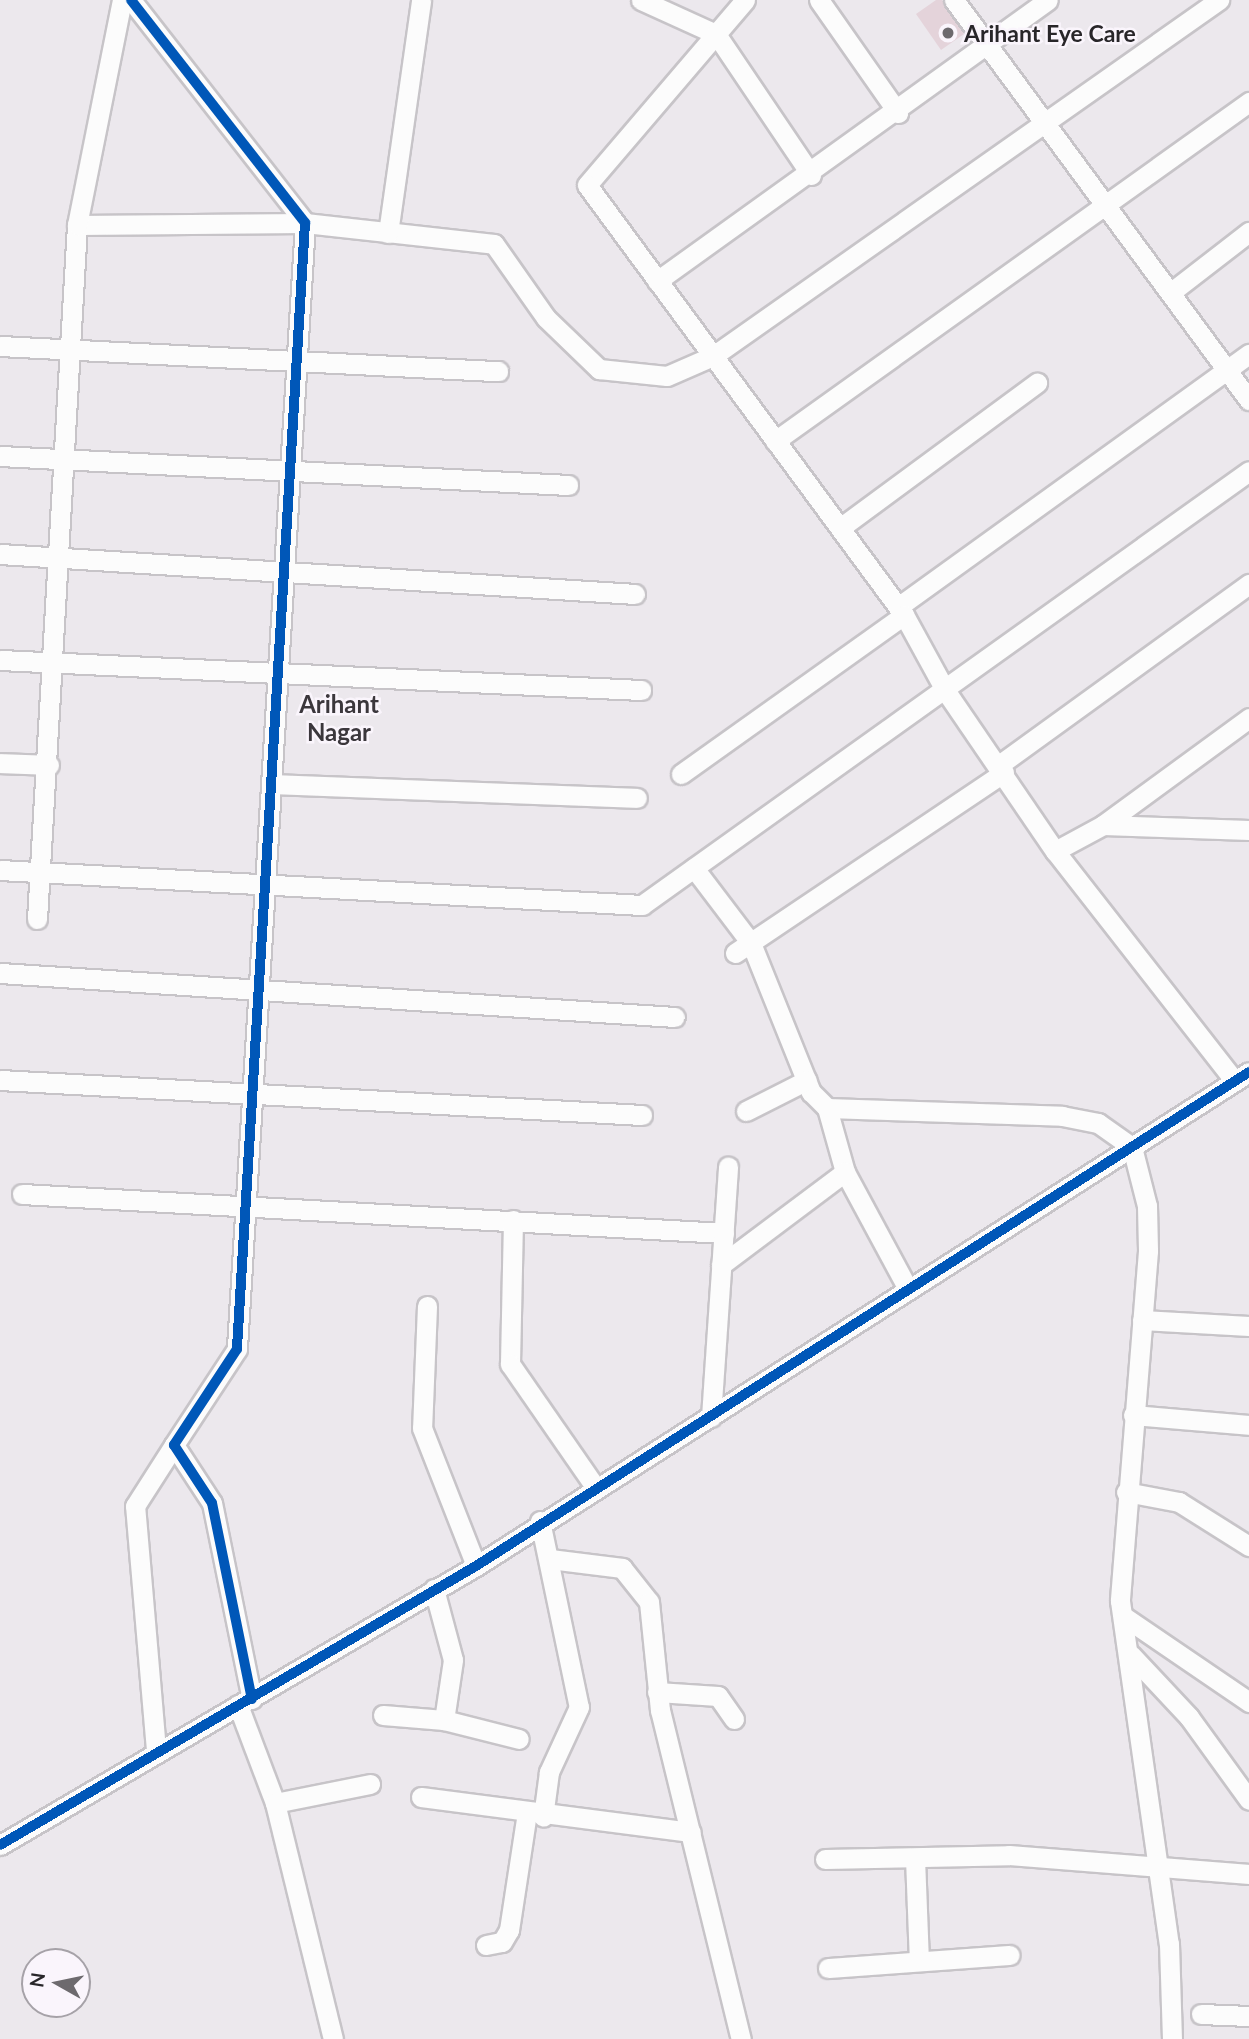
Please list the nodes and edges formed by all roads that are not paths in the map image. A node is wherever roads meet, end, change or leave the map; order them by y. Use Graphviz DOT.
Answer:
graph roads {
  1 [pos="122,0"];
  2 [pos="131,0"];
  3 [pos="421,0"];
  4 [pos="641,0"];
  5 [pos="745,0"];
  6 [pos="819,0"];
  7 [pos="954,0"];
  8 [pos="1048,0"];
  9 [pos="1219,0"];
  10 [pos="686,9"];
  11 [pos="716,34"];
  12 [pos="986,44"];
  13 [pos="1249,102"];
  14 [pos="898,113"];
  15 [pos="1046,124"];
  16 [pos="811,175"];
  17 [pos="1106,206"];
  18 [pos="305,223"];
  19 [pos="78,225"];
  20 [pos="1249,232"];
  21 [pos="388,233"];
  22 [pos="657,281"];
  23 [pos="1170,293"];
  24 [pos="0,346"];
  25 [pos="71,351"];
  26 [pos="1249,354"];
  27 [pos="713,356"];
  28 [pos="301,363"];
  29 [pos="1227,369"];
  30 [pos="498,371"];
  31 [pos="1038,383"];
  32 [pos="1249,400"];
  33 [pos="775,441"];
  34 [pos="0,456"];
  35 [pos="65,461"];
  36 [pos="294,471"];
  37 [pos="1249,471"];
  38 [pos="568,485"];
  39 [pos="840,528"];
  40 [pos="0,554"];
  41 [pos="60,559"];
  42 [pos="287,574"];
  43 [pos="1249,584"];
  44 [pos="635,594"];
  45 [pos="901,611"];
  46 [pos="0,660"];
  47 [pos="54,664"];
  48 [pos="281,678"];
  49 [pos="641,690"];
  50 [pos="945,690"];
  51 [pos="1249,718"];
  52 [pos="0,763"];
  53 [pos="49,765"];
  54 [pos="1002,768"];
  55 [pos="681,774"];
  56 [pos="274,784"];
  57 [pos="637,798"];
  58 [pos="1103,825"];
  59 [pos="1249,830"];
  60 [pos="1055,851"];
  61 [pos="694,868"];
  62 [pos="0,870"];
  63 [pos="40,872"];
  64 [pos="268,885"];
  65 [pos="37,919"];
  66 [pos="743,948"];
  67 [pos="0,973"];
  68 [pos="261,986"];
  69 [pos="675,1017"];
  70 [pos="1241,1076"];
  71 [pos="0,1080"];
  72 [pos="807,1080"];
  73 [pos="254,1090"];
  74 [pos="827,1108"];
  75 [pos="746,1111"];
  76 [pos="642,1115"];
  77 [pos="1132,1147"];
  78 [pos="728,1167"];
  79 [pos="845,1172"];
  80 [pos="22,1194"];
  81 [pos="247,1204"];
  82 [pos="513,1220"];
  83 [pos="723,1233"];
  84 [pos="721,1265"];
  85 [pos="908,1289"];
  86 [pos="427,1306"];
  87 [pos="1142,1320"];
  88 [pos="1249,1326"];
  89 [pos="1133,1415"];
  90 [pos="710,1417"];
  91 [pos="1249,1424"];
  92 [pos="174,1445"];
  93 [pos="596,1488"];
  94 [pos="1126,1492"];
  95 [pos="540,1521"];
  96 [pos="1249,1546"];
  97 [pos="550,1559"];
  98 [pos="476,1566"];
  99 [pos="434,1589"];
  100 [pos="1123,1616"];
  101 [pos="1131,1655"];
  102 [pos="657,1692"];
  103 [pos="245,1702"];
  104 [pos="1249,1702"];
  105 [pos="383,1715"];
  106 [pos="734,1719"];
  107 [pos="444,1720"];
  108 [pos="519,1740"];
  109 [pos="156,1751"];
  110 [pos="370,1784"];
  111 [pos="421,1797"];
  112 [pos="1249,1800"];
  113 [pos="275,1803"];
  114 [pos="535,1815"];
  115 [pos="691,1832"];
  116 [pos="0,1845"];
  117 [pos="915,1858"];
  118 [pos="825,1859"];
  119 [pos="1153,1868"];
  120 [pos="1249,1874"];
  121 [pos="486,1945"];
  122 [pos="1010,1955"];
  123 [pos="919,1959"];
  124 [pos="828,1968"];
  125 [pos="1201,2014"];
  126 [pos="1249,2016"];
  127 [pos="333,2039"];
  128 [pos="741,2039"];
  129 [pos="1172,2039"];
  1 -- 19 [label="street"];
  2 -- 18 [label="street"];
  3 -- 21 [label="street"];
  4 -- 10 [label="street"];
  5 -- 11 [label="street"];
  6 -- 14 [label="street"];
  7 -- 12 [label="street"];
  8 -- 12 [label="street"];
  9 -- 15 [label="street"];
  10 -- 11 [label="street"];
  11 -- 16 [label="street"];
  11 -- 22 [label="street"];
  12 -- 14 [label="street"];
  12 -- 15 [label="street"];
  13 -- 17 [label="street"];
  14 -- 16 [label="street"];
  15 -- 17 [label="street"];
  15 -- 27 [label="street"];
  16 -- 22 [label="street"];
  17 -- 23 [label="street"];
  17 -- 33 [label="street"];
  18 -- 19 [label="street"];
  18 -- 21 [label="street"];
  18 -- 28 [label="street"];
  19 -- 25 [label="street"];
  20 -- 23 [label="street"];
  21 -- 27 [label="street"];
  22 -- 27 [label="street"];
  23 -- 29 [label="street"];
  24 -- 25 [label="street"];
  25 -- 28 [label="street"];
  25 -- 35 [label="street"];
  26 -- 29 [label="street"];
  27 -- 33 [label="street"];
  28 -- 30 [label="street"];
  28 -- 36 [label="street"];
  29 -- 32 [label="street"];
  29 -- 45 [label="street"];
  31 -- 39 [label="street"];
  33 -- 39 [label="street"];
  34 -- 35 [label="street"];
  35 -- 36 [label="street"];
  35 -- 41 [label="street"];
  36 -- 38 [label="street"];
  36 -- 42 [label="street"];
  37 -- 50 [label="street"];
  39 -- 45 [label="street"];
  40 -- 41 [label="street"];
  41 -- 42 [label="street"];
  41 -- 47 [label="street"];
  42 -- 44 [label="street"];
  42 -- 48 [label="street"];
  43 -- 54 [label="street"];
  45 -- 50 [label="street"];
  45 -- 55 [label="street"];
  46 -- 47 [label="street"];
  47 -- 48 [label="street"];
  47 -- 53 [label="street"];
  48 -- 49 [label="street"];
  48 -- 56 [label="street"];
  50 -- 54 [label="street"];
  50 -- 61 [label="street"];
  51 -- 58 [label="street"];
  52 -- 53 [label="street"];
  53 -- 63 [label="street"];
  54 -- 60 [label="street"];
  54 -- 66 [label="street"];
  56 -- 57 [label="street"];
  56 -- 64 [label="street"];
  58 -- 59 [label="street"];
  58 -- 60 [label="street"];
  60 -- 70 [label="street"];
  61 -- 64 [label="street"];
  61 -- 66 [label="street"];
  62 -- 63 [label="street"];
  63 -- 64 [label="street"];
  63 -- 65 [label="street"];
  64 -- 68 [label="street"];
  66 -- 72 [label="street"];
  67 -- 68 [label="street"];
  68 -- 69 [label="street"];
  68 -- 73 [label="street"];
  70 -- 77 [label="street"];
  71 -- 73 [label="street"];
  72 -- 74 [label="street"];
  72 -- 75 [label="street"];
  73 -- 76 [label="street"];
  73 -- 81 [label="street"];
  74 -- 77 [label="street"];
  74 -- 79 [label="street"];
  77 -- 85 [label="street"];
  77 -- 87 [label="street"];
  78 -- 83 [label="street"];
  79 -- 84 [label="street"];
  79 -- 85 [label="street"];
  80 -- 81 [label="street"];
  81 -- 82 [label="street"];
  81 -- 92 [label="street"];
  82 -- 83 [label="street"];
  82 -- 93 [label="street"];
  83 -- 84 [label="street"];
  84 -- 90 [label="street"];
  85 -- 90 [label="street"];
  86 -- 98 [label="street"];
  87 -- 88 [label="street"];
  87 -- 89 [label="street"];
  89 -- 91 [label="street"];
  89 -- 94 [label="street"];
  90 -- 93 [label="street"];
  92 -- 103 [label="street"];
  92 -- 109 [label="street"];
  93 -- 95 [label="street"];
  94 -- 96 [label="street"];
  94 -- 100 [label="street"];
  95 -- 97 [label="street"];
  95 -- 98 [label="street"];
  97 -- 102 [label="street"];
  97 -- 114 [label="street"];
  98 -- 99 [label="street"];
  99 -- 103 [label="street"];
  99 -- 107 [label="street"];
  100 -- 101 [label="street"];
  100 -- 104 [label="street"];
  101 -- 112 [label="street"];
  101 -- 119 [label="street"];
  102 -- 106 [label="street"];
  102 -- 115 [label="street"];
  103 -- 109 [label="street"];
  103 -- 113 [label="street"];
  105 -- 107 [label="street"];
  107 -- 108 [label="street"];
  109 -- 116 [label="street"];
  110 -- 113 [label="street"];
  111 -- 114 [label="street"];
  113 -- 127 [label="street"];
  114 -- 115 [label="street"];
  114 -- 121 [label="street"];
  115 -- 128 [label="street"];
  117 -- 118 [label="street"];
  117 -- 119 [label="street"];
  117 -- 123 [label="street"];
  119 -- 120 [label="street"];
  119 -- 129 [label="street"];
  122 -- 123 [label="street"];
  123 -- 124 [label="street"];
  125 -- 126 [label="street"];
}
